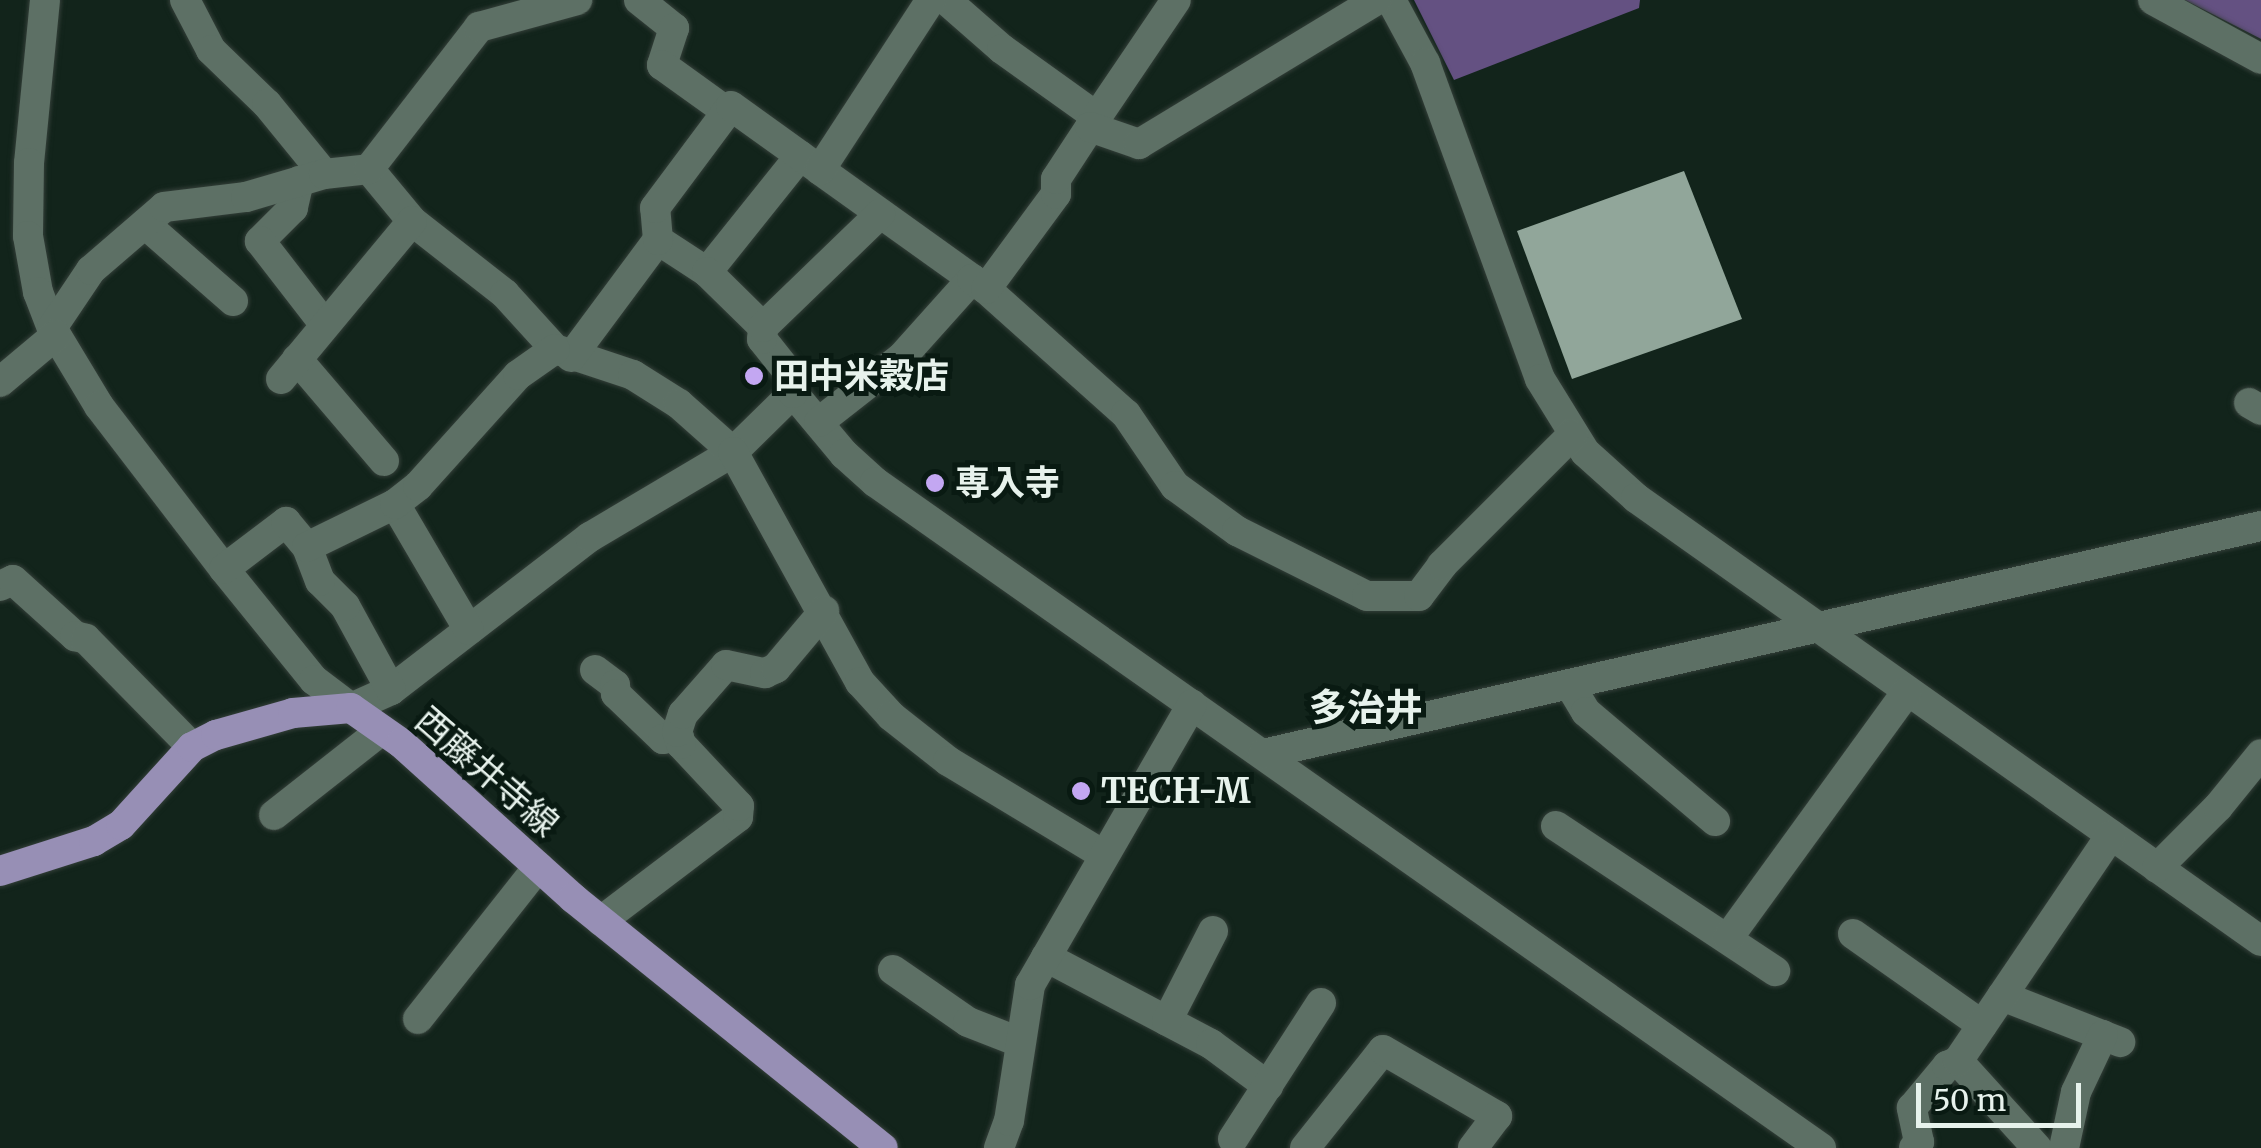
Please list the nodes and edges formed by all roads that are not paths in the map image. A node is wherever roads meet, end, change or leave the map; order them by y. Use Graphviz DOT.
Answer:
graph roads {
  1 [pos="45,0"];
  2 [pos="185,0"];
  3 [pos="576,0"];
  4 [pos="639,0"];
  5 [pos="931,0"];
  6 [pos="946,0"];
  7 [pos="1378,0"];
  8 [pos="1391,0"];
  9 [pos="2153,0"];
  10 [pos="1174,1"];
  11 [pos="2261,58"];
  12 [pos="726,112"];
  13 [pos="1093,122"];
  14 [pos="810,163"];
  15 [pos="369,168"];
  16 [pos="311,178"];
  17 [pos="880,214"];
  18 [pos="412,221"];
  19 [pos="145,224"];
  20 [pos="658,240"];
  21 [pos="707,272"];
  22 [pos="979,284"];
  23 [pos="232,301"];
  24 [pos="325,325"];
  25 [pos="763,327"];
  26 [pos="54,332"];
  27 [pos="562,353"];
  28 [pos="0,382"];
  29 [pos="793,393"];
  30 [pos="819,422"];
  31 [pos="1572,435"];
  32 [pos="732,452"];
  33 [pos="384,462"];
  34 [pos="395,504"];
  35 [pos="2261,526"];
  36 [pos="307,547"];
  37 [pos="224,569"];
  38 [pos="0,586"];
  39 [pos="824,611"];
  40 [pos="1812,626"];
  41 [pos="469,630"];
  42 [pos="595,670"];
  43 [pos="1572,687"];
  44 [pos="391,690"];
  45 [pos="1908,692"];
  46 [pos="1192,704"];
  47 [pos="351,708"];
  48 [pos="382,730"];
  49 [pos="678,736"];
  50 [pos="192,747"];
  51 [pos="1263,754"];
  52 [pos="2261,754"];
  53 [pos="274,816"];
  54 [pos="1715,822"];
  55 [pos="1556,826"];
  56 [pos="2110,835"];
  57 [pos="1104,855"];
  58 [pos="538,867"];
  59 [pos="2157,868"];
  60 [pos="0,871"];
  61 [pos="601,922"];
  62 [pos="1213,932"];
  63 [pos="1853,934"];
  64 [pos="1728,938"];
  65 [pos="2261,941"];
  66 [pos="1046,957"];
  67 [pos="893,970"];
  68 [pos="1775,971"];
  69 [pos="2002,996"];
  70 [pos="1321,1003"];
  71 [pos="418,1018"];
  72 [pos="1166,1021"];
  73 [pos="1982,1025"];
  74 [pos="1019,1042"];
  75 [pos="1958,1062"];
  76 [pos="1268,1086"];
  77 [pos="1233,1140"];
  78 [pos="882,1148"];
  79 [pos="998,1148"];
  80 [pos="1305,1148"];
  81 [pos="1474,1148"];
  82 [pos="1821,1148"];
  83 [pos="1914,1148"];
  84 [pos="2037,1148"];
  85 [pos="2064,1148"];
  1 -- 26 [label="street"];
  2 -- 16 [label="street"];
  3 -- 15 [label="street"];
  4 -- 12 [label="street"];
  5 -- 14 [label="street"];
  6 -- 13 [label="street"];
  7 -- 13 [label="street"];
  8 -- 31 [label="street"];
  9 -- 11 [label="street"];
  10 -- 13 [label="street"];
  12 -- 14 [label="street"];
  12 -- 20 [label="street"];
  13 -- 22 [label="street"];
  14 -- 17 [label="street"];
  14 -- 21 [label="street"];
  15 -- 16 [label="street"];
  15 -- 18 [label="street"];
  16 -- 19 [label="street"];
  16 -- 24 [label="street"];
  17 -- 22 [label="street"];
  17 -- 25 [label="street"];
  18 -- 24 [label="street"];
  18 -- 27 [label="street"];
  19 -- 23 [label="street"];
  19 -- 26 [label="street"];
  20 -- 21 [label="street"];
  20 -- 27 [label="street"];
  21 -- 25 [label="street"];
  22 -- 30 [label="street"];
  22 -- 31 [label="street"];
  24 -- 33 [label="street"];
  25 -- 29 [label="street"];
  26 -- 28 [label="street"];
  26 -- 37 [label="street"];
  27 -- 32 [label="street"];
  27 -- 34 [label="street"];
  29 -- 30 [label="street"];
  29 -- 32 [label="street"];
  30 -- 46 [label="street"];
  31 -- 40 [label="street"];
  32 -- 39 [label="street"];
  32 -- 41 [label="street"];
  34 -- 36 [label="street"];
  34 -- 41 [label="street"];
  35 -- 40 [label="street"];
  36 -- 37 [label="street"];
  36 -- 44 [label="street"];
  37 -- 47 [label="street"];
  38 -- 50 [label="street"];
  39 -- 49 [label="street"];
  39 -- 57 [label="street"];
  40 -- 43 [label="street"];
  40 -- 45 [label="street"];
  41 -- 44 [label="street"];
  42 -- 49 [label="street"];
  43 -- 51 [label="street"];
  43 -- 54 [label="street"];
  44 -- 47 [label="street"];
  45 -- 56 [label="street"];
  45 -- 64 [label="street"];
  46 -- 51 [label="street"];
  46 -- 57 [label="street"];
  47 -- 48 [label="main road, 西藤井寺線"];
  47 -- 50 [label="main road"];
  48 -- 53 [label="street"];
  48 -- 58 [label="main road, 西藤井寺線"];
  49 -- 61 [label="street"];
  50 -- 60 [label="main road"];
  51 -- 82 [label="street"];
  52 -- 59 [label="street"];
  55 -- 64 [label="street"];
  56 -- 59 [label="street"];
  56 -- 69 [label="street"];
  57 -- 66 [label="street"];
  58 -- 61 [label="main road, 西藤井寺線"];
  58 -- 71 [label="street"];
  59 -- 65 [label="street"];
  61 -- 78 [label="main road, 西藤井寺線"];
  62 -- 72 [label="street"];
  63 -- 73 [label="street"];
  64 -- 68 [label="street"];
  66 -- 72 [label="street"];
  66 -- 74 [label="street"];
  67 -- 74 [label="street"];
  69 -- 73 [label="street"];
  69 -- 85 [label="street"];
  70 -- 76 [label="street"];
  72 -- 76 [label="street"];
  73 -- 75 [label="street"];
  74 -- 79 [label="street"];
  75 -- 83 [label="street"];
  75 -- 84 [label="street"];
  76 -- 77 [label="street"];
  80 -- 81 [label="street"];
}
